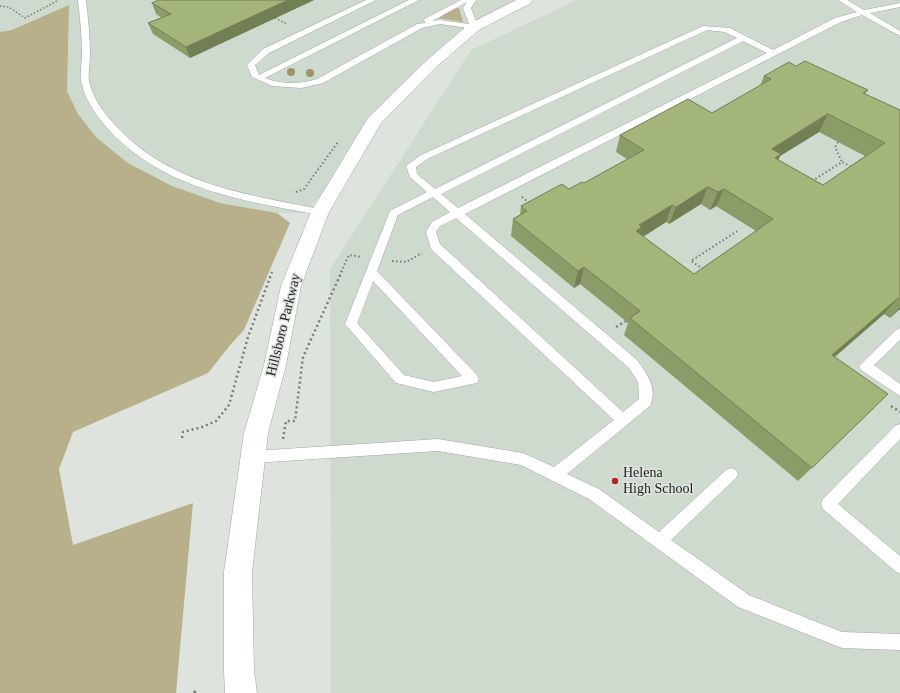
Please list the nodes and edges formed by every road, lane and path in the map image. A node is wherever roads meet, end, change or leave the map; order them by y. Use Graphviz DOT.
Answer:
graph roads {
  1 [pos="59,0"];
  2 [pos="82,0"];
  3 [pos="372,0"];
  4 [pos="415,0"];
  5 [pos="466,0"];
  6 [pos="472,0"];
  7 [pos="526,0"];
  8 [pos="842,0"];
  9 [pos="853,3"];
  10 [pos="900,5"];
  11 [pos="0,6"];
  12 [pos="864,12"];
  13 [pos="420,26"];
  14 [pos="474,27"];
  15 [pos="900,34"];
  16 [pos="743,38"];
  17 [pos="774,53"];
  18 [pos="259,78"];
  19 [pos="838,142"];
  20 [pos="842,162"];
  21 [pos="855,169"];
  22 [pos="808,184"];
  23 [pos="434,193"];
  24 [pos="528,193"];
  25 [pos="521,196"];
  26 [pos="320,212"];
  27 [pos="458,213"];
  28 [pos="738,230"];
  29 [pos="349,255"];
  30 [pos="275,266"];
  31 [pos="705,271"];
  32 [pos="371,272"];
  33 [pos="626,321"];
  34 [pos="612,330"];
  35 [pos="900,333"];
  36 [pos="900,391"];
  37 [pos="887,403"];
  38 [pos="900,412"];
  39 [pos="623,420"];
  40 [pos="295,421"];
  41 [pos="900,430"];
  42 [pos="182,438"];
  43 [pos="253,456"];
  44 [pos="731,474"];
  45 [pos="554,475"];
  46 [pos="660,541"];
  47 [pos="899,565"];
  48 [pos="900,642"];
  49 [pos="198,688"];
  50 [pos="194,693"];
  51 [pos="242,693"];
  1 -- 11 [label="path"];
  2 -- 26 [label="lane"];
  3 -- 18 [label="lane"];
  4 -- 18 [label="lane"];
  5 -- 13 [label="lane"];
  6 -- 14 [label="lane"];
  7 -- 14 [label="street, Hillsboro Parkway"];
  8 -- 9 [label="lane"];
  9 -- 12 [label="lane"];
  10 -- 12 [label="lane"];
  12 -- 15 [label="lane"];
  12 -- 17 [label="lane"];
  13 -- 14 [label="lane"];
  13 -- 18 [label="lane"];
  14 -- 26 [label="street, Hillsboro Parkway"];
  16 -- 17 [label="lane"];
  16 -- 23 [label="lane"];
  16 -- 23 [label="lane"];
  17 -- 27 [label="lane"];
  19 -- 20 [label="path"];
  20 -- 21 [label="path"];
  20 -- 22 [label="path"];
  23 -- 27 [label="lane"];
  23 -- 32 [label="lane"];
  24 -- 25 [label="path"];
  26 -- 43 [label="street, Hillsboro Parkway"];
  27 -- 39 [label="lane"];
  27 -- 39 [label="lane"];
  28 -- 31 [label="path"];
  29 -- 40 [label="path"];
  30 -- 42 [label="path"];
  32 -- 32 [label="lane"];
  33 -- 34 [label="path"];
  35 -- 36 [label="lane"];
  37 -- 38 [label="path"];
  39 -- 45 [label="lane"];
  41 -- 47 [label="lane"];
  43 -- 45 [label="lane"];
  43 -- 51 [label="street, Hillsboro Parkway"];
  44 -- 46 [label="lane"];
  45 -- 46 [label="lane"];
  46 -- 48 [label="lane"];
  49 -- 50 [label="path"];
}
